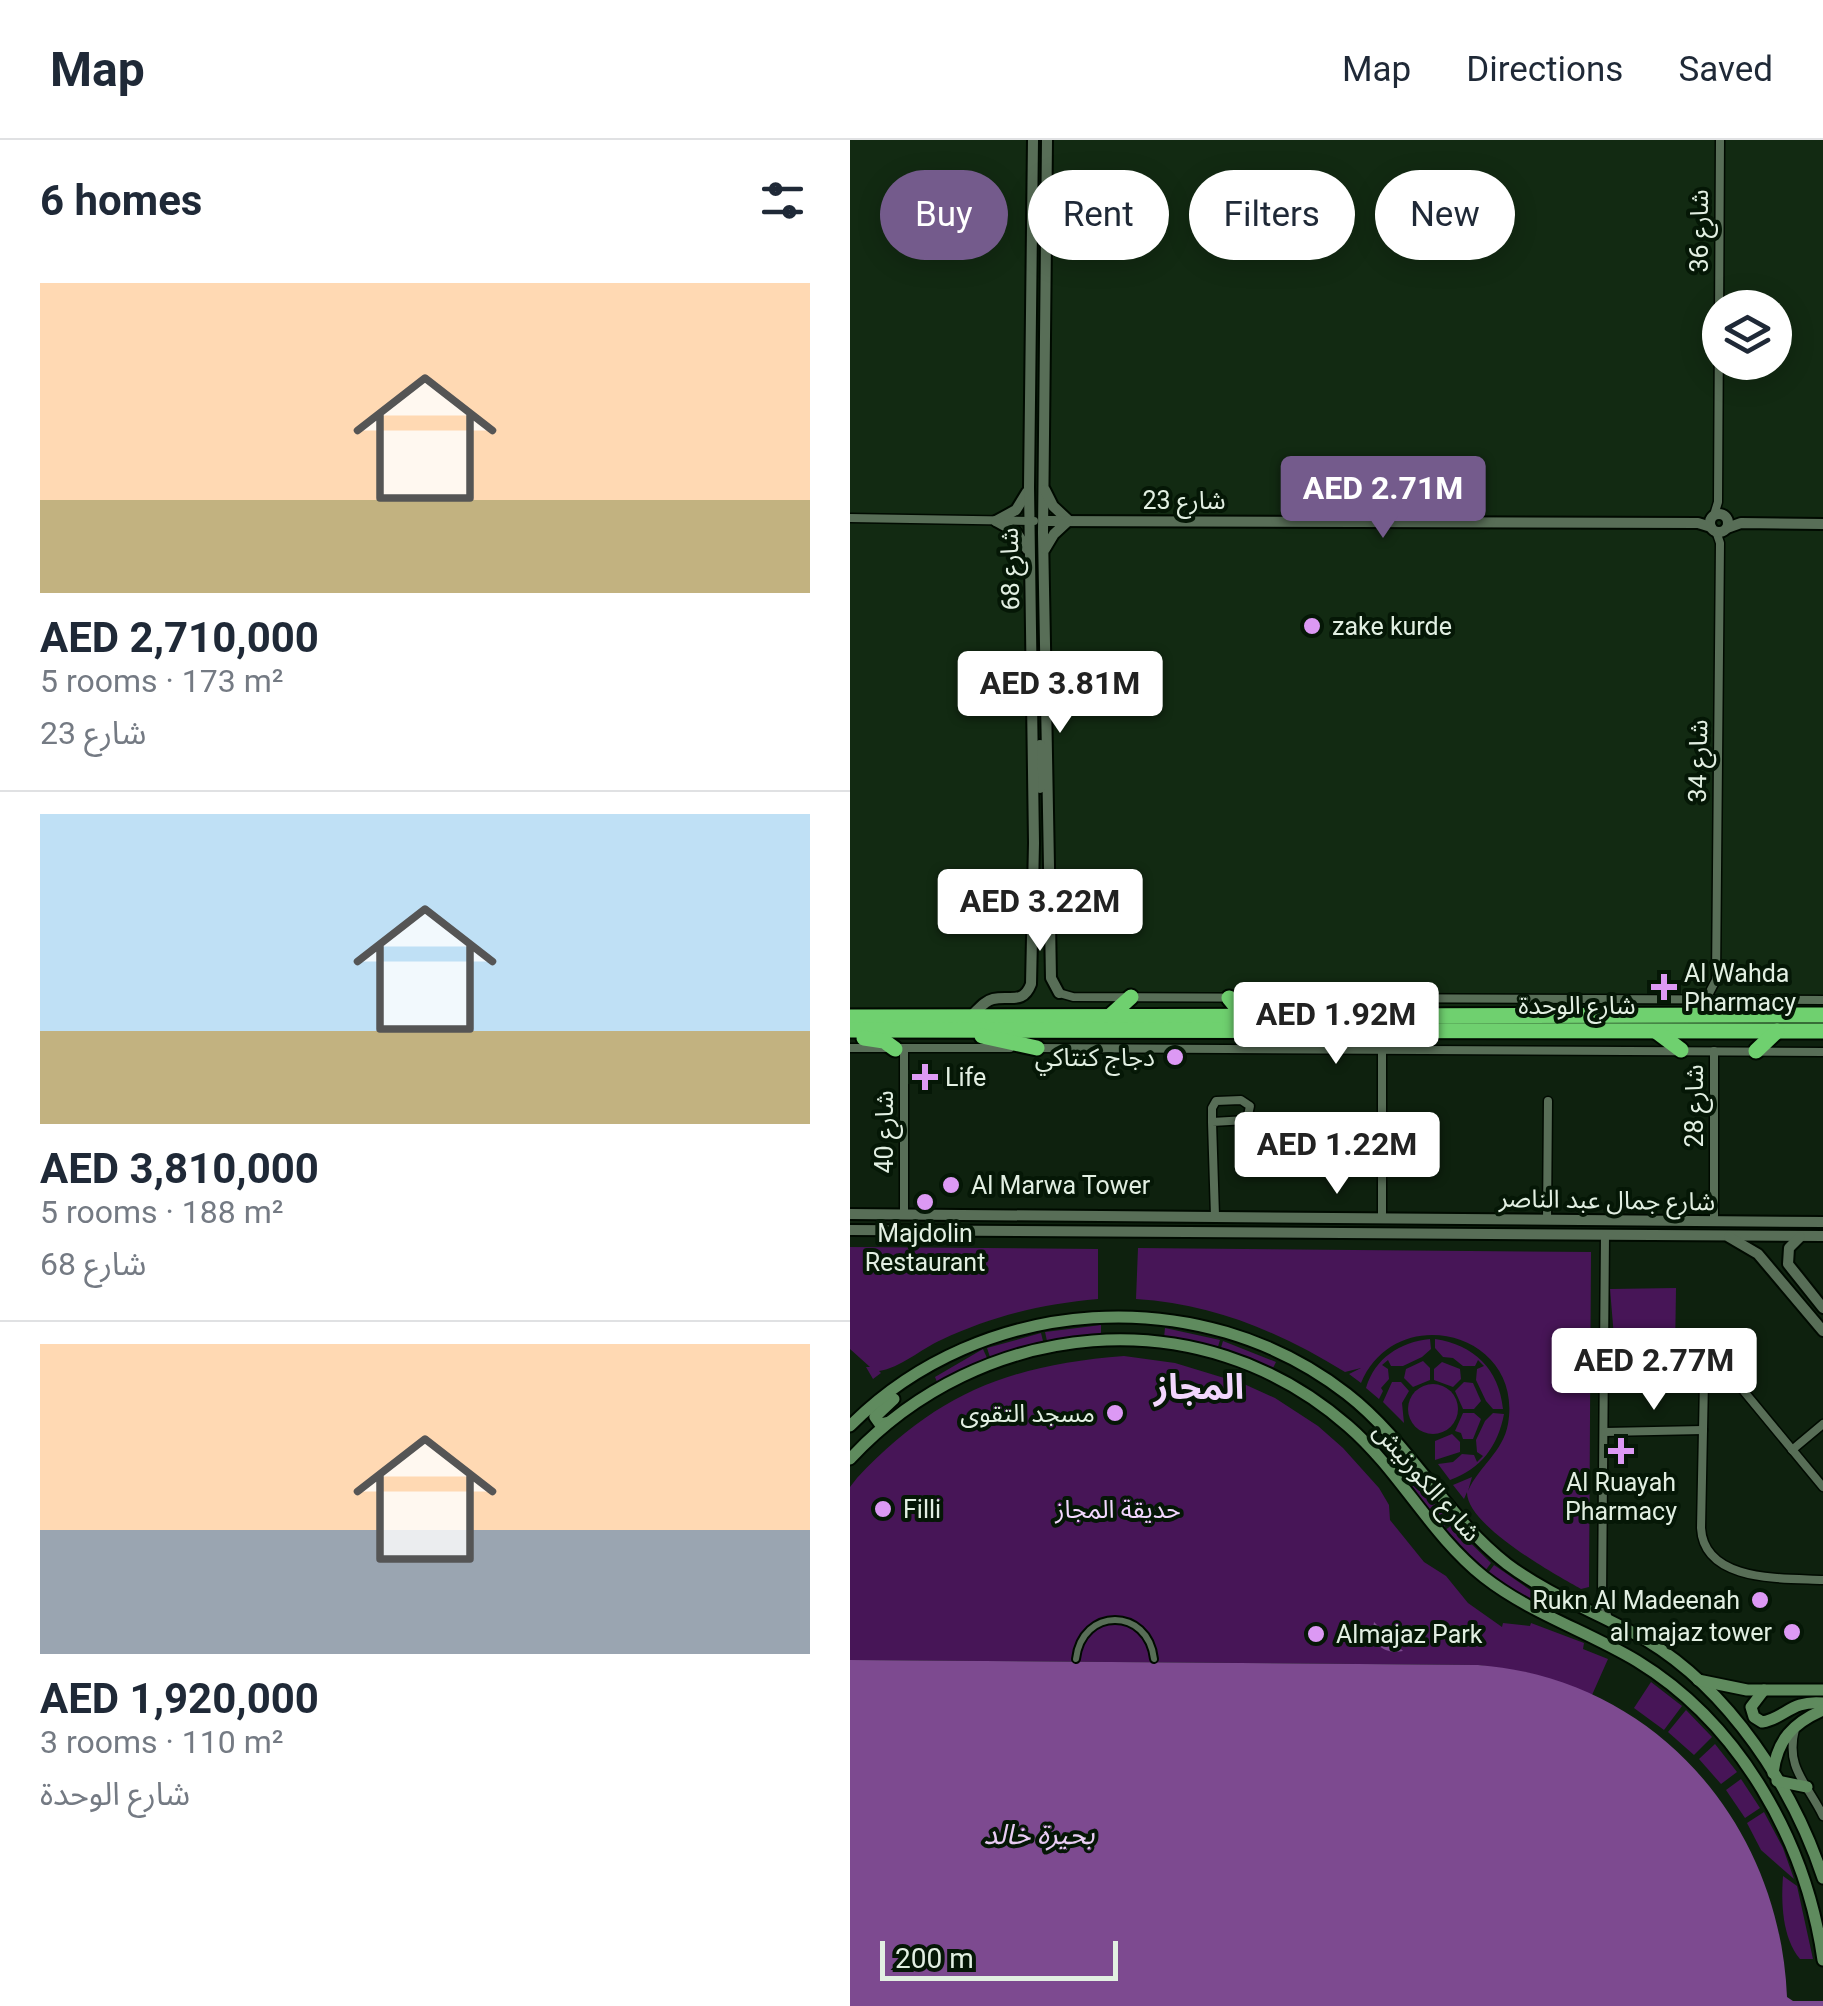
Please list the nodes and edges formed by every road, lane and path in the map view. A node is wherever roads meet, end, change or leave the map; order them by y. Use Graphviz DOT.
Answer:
graph roads {
  1 [pos="1033,140"];
  2 [pos="1047,140"];
  3 [pos="1720,140"];
  4 [pos="1029,487"];
  5 [pos="1044,488"];
  6 [pos="850,518"];
  7 [pos="996,521"];
  8 [pos="1030,521"];
  9 [pos="1044,521"];
  10 [pos="1068,521"];
  11 [pos="1823,524"];
  12 [pos="1720,525"];
  13 [pos="1030,554"];
  14 [pos="1044,555"];
  15 [pos="1032,684"];
  16 [pos="1048,817"];
  17 [pos="1032,915"];
  18 [pos="1050,918"];
  19 [pos="1716,980"];
  20 [pos="1058,993"];
  21 [pos="1131,996"];
  22 [pos="1228,998"];
  23 [pos="1552,999"];
  24 [pos="1705,1000"];
  25 [pos="1727,1000"];
  26 [pos="1823,1000"];
  27 [pos="1568,1014"];
  28 [pos="1740,1015"];
  29 [pos="1823,1015"];
  30 [pos="850,1016"];
  31 [pos="1110,1016"];
  32 [pos="1243,1016"];
  33 [pos="965,1022"];
  34 [pos="1653,1030"];
  35 [pos="1777,1031"];
  36 [pos="850,1032"];
  37 [pos="1823,1032"];
  38 [pos="850,1048"];
  39 [pos="1037,1048"];
  40 [pos="1382,1048"];
  41 [pos="899,1049"];
  42 [pos="1681,1050"];
  43 [pos="1714,1051"];
  44 [pos="1756,1051"];
  45 [pos="1823,1052"];
  46 [pos="1548,1101"];
  47 [pos="1212,1122"];
  48 [pos="850,1214"];
  49 [pos="904,1215"];
  50 [pos="1215,1216"];
  51 [pos="1382,1218"];
  52 [pos="1458,1219"];
  53 [pos="1548,1220"];
  54 [pos="1714,1222"];
  55 [pos="1823,1222"];
  56 [pos="850,1230"];
  57 [pos="1420,1233"];
  58 [pos="1513,1234"];
  59 [pos="1605,1234"];
  60 [pos="1723,1236"];
  61 [pos="1802,1236"];
  62 [pos="1823,1236"];
  63 [pos="1823,1308"];
  64 [pos="1823,1331"];
  65 [pos="903,1383"];
  66 [pos="1320,1404"];
  67 [pos="1364,1408"];
  68 [pos="889,1422"];
  69 [pos="1823,1424"];
  70 [pos="850,1426"];
  71 [pos="1703,1430"];
  72 [pos="1605,1432"];
  73 [pos="1792,1450"];
  74 [pos="850,1459"];
  75 [pos="1823,1487"];
  76 [pos="1823,1580"];
  77 [pos="1603,1586"];
  78 [pos="1578,1608"];
  79 [pos="1610,1622"];
  80 [pos="1076,1659"];
  81 [pos="1154,1659"];
  82 [pos="1698,1680"];
  83 [pos="1764,1690"];
  84 [pos="1823,1690"];
  85 [pos="1823,1706"];
  86 [pos="1796,1726"];
  87 [pos="1775,1777"];
  88 [pos="1806,1787"];
  89 [pos="1823,1816"];
  90 [pos="1823,1878"];
  91 [pos="1823,1960"];
  1 -- 4 [label="street, شارع 68"];
  2 -- 5 [label="street, شارع 68"];
  3 -- 12 [label="street, شارع 36"];
  4 -- 7 [label="street"];
  4 -- 8 [label="street, شارع 68"];
  5 -- 9 [label="street, شارع 68"];
  5 -- 10 [label="street"];
  6 -- 7 [label="street, شارع 23"];
  7 -- 8 [label="street, شارع 23"];
  7 -- 13 [label="street"];
  8 -- 9 [label="street, شارع 23"];
  8 -- 13 [label="street, شارع 68"];
  9 -- 10 [label="street, شارع 23"];
  9 -- 14 [label="street, شارع 68"];
  10 -- 12 [label="street, شارع 23"];
  10 -- 14 [label="street"];
  11 -- 12 [label="street"];
  12 -- 19 [label="street, شارع 34"];
  13 -- 15 [label="street, شارع 68"];
  14 -- 16 [label="street, شارع 68"];
  15 -- 16 [label="street"];
  15 -- 17 [label="street, شارع 68"];
  16 -- 18 [label="street, شارع 68"];
  17 -- 18 [label="street"];
  17 -- 33 [label="street, شارع 68"];
  18 -- 20 [label="street, شارع 68"];
  19 -- 24 [label="street, شارع 34"];
  19 -- 25 [label="street, شارع 34"];
  20 -- 21 [label="street"];
  21 -- 22 [label="street"];
  21 -- 31 [label="highway"];
  22 -- 23 [label="street"];
  22 -- 32 [label="highway"];
  23 -- 24 [label="street"];
  23 -- 27 [label="highway"];
  24 -- 25 [label="street"];
  25 -- 26 [label="street"];
  25 -- 28 [label="highway"];
  27 -- 28 [label="highway, شارع الوحدة"];
  27 -- 32 [label="highway, شارع الوحدة"];
  28 -- 29 [label="highway, شارع الوحدة"];
  30 -- 33 [label="highway, شارع الوحدة"];
  31 -- 32 [label="highway, شارع الوحدة"];
  31 -- 33 [label="highway, شارع الوحدة"];
  33 -- 34 [label="highway, شارع الوحدة"];
  33 -- 36 [label="highway, شارع الوحدة"];
  33 -- 39 [label="highway"];
  34 -- 35 [label="highway, شارع الوحدة"];
  34 -- 42 [label="highway"];
  35 -- 37 [label="highway, شارع الوحدة"];
  35 -- 44 [label="highway"];
  36 -- 41 [label="highway"];
  38 -- 41 [label="street"];
  39 -- 40 [label="street"];
  39 -- 41 [label="street"];
  40 -- 42 [label="street"];
  40 -- 51 [label="street"];
  41 -- 49 [label="street, شارع 40"];
  42 -- 43 [label="street"];
  43 -- 44 [label="street"];
  43 -- 54 [label="street, شارع 28"];
  44 -- 45 [label="street"];
  46 -- 53 [label="street"];
  47 -- 47 [label="street"];
  47 -- 50 [label="street"];
  48 -- 49 [label="street, شارع جمال عبد الناصر"];
  49 -- 50 [label="street, شارع جمال عبد الناصر"];
  50 -- 51 [label="street, شارع جمال عبد الناصر"];
  51 -- 52 [label="street, شارع جمال عبد الناصر"];
  52 -- 53 [label="street, شارع جمال عبد الناصر"];
  52 -- 57 [label="street"];
  53 -- 54 [label="street, شارع جمال عبد الناصر"];
  53 -- 58 [label="street"];
  54 -- 55 [label="street, شارع جمال عبد الناصر"];
  56 -- 57 [label="street, شارع جمال عبد الناصر"];
  57 -- 58 [label="street, شارع جمال عبد الناصر"];
  58 -- 59 [label="street, شارع جمال عبد الناصر"];
  59 -- 60 [label="street, شارع جمال عبد الناصر"];
  59 -- 72 [label="street"];
  60 -- 61 [label="street, شارع جمال عبد الناصر"];
  60 -- 64 [label="street"];
  61 -- 62 [label="street, شارع جمال عبد الناصر"];
  61 -- 63 [label="street"];
  65 -- 67 [label="main road, شارع الكورنيش"];
  65 -- 68 [label="main road"];
  65 -- 70 [label="main road, شارع الكورنيش"];
  66 -- 67 [label="main road"];
  66 -- 68 [label="main road, شارع الكورنيش"];
  66 -- 91 [label="main road, شارع الكورنيش"];
  67 -- 78 [label="main road, شارع الكورنيش"];
  68 -- 74 [label="main road, شارع الكورنيش"];
  69 -- 73 [label="street"];
  71 -- 72 [label="street"];
  71 -- 73 [label="street"];
  71 -- 76 [label="street"];
  72 -- 77 [label="street"];
  73 -- 75 [label="street"];
  77 -- 78 [label="street"];
  77 -- 79 [label="street"];
  78 -- 79 [label="main road, شارع الكورنيش"];
  79 -- 82 [label="main road, شارع الكورنيش"];
  80 -- 81 [label="street"];
  82 -- 83 [label="main road"];
  82 -- 87 [label="main road, شارع الكورنيش"];
  83 -- 84 [label="main road"];
  83 -- 85 [label="main road"];
  85 -- 86 [label="main road"];
  86 -- 87 [label="main road"];
  86 -- 88 [label="street"];
  87 -- 88 [label="main road"];
  87 -- 90 [label="main road, شارع الكورنيش"];
  88 -- 89 [label="street"];
}
